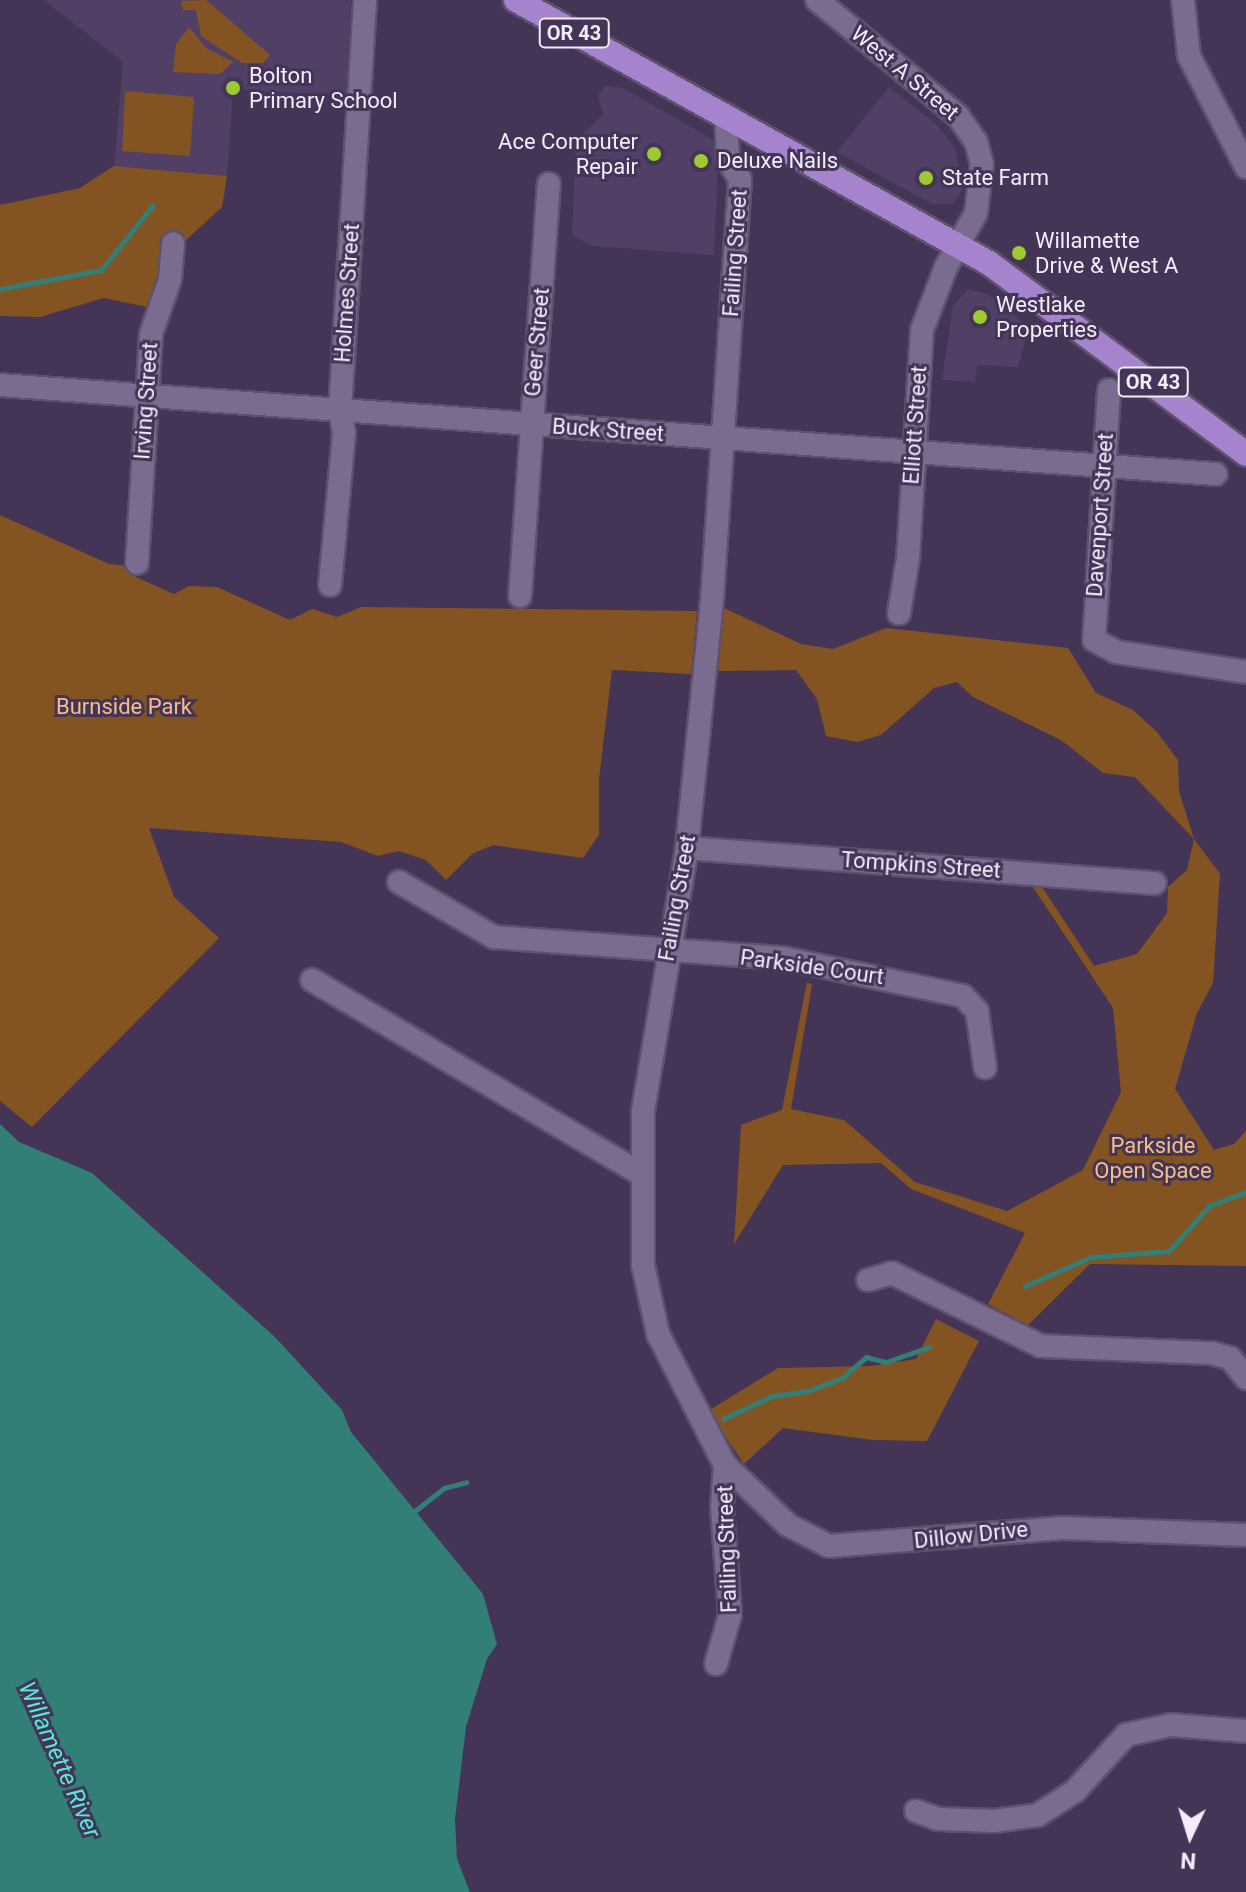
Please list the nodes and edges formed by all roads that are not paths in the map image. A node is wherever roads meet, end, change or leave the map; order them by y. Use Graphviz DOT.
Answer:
graph roads {
  1 [pos="365,0"];
  2 [pos="516,0"];
  3 [pos="817,0"];
  4 [pos="1183,0"];
  5 [pos="726,115"];
  6 [pos="1246,167"];
  7 [pos="549,184"];
  8 [pos="173,243"];
  9 [pos="958,245"];
  10 [pos="0,385"];
  11 [pos="1109,390"];
  12 [pos="146,395"];
  13 [pos="340,410"];
  14 [pos="531,424"];
  15 [pos="721,439"];
  16 [pos="913,453"];
  17 [pos="1246,454"];
  18 [pos="1103,467"];
  19 [pos="1216,474"];
  20 [pos="137,563"];
  21 [pos="330,585"];
  22 [pos="520,596"];
  23 [pos="899,613"];
  24 [pos="1246,672"];
  25 [pos="687,848"];
  26 [pos="399,882"];
  27 [pos="1155,883"];
  28 [pos="668,953"];
  29 [pos="312,980"];
  30 [pos="985,1067"];
  31 [pos="642,1174"];
  32 [pos="868,1280"];
  33 [pos="1246,1378"];
  34 [pos="725,1465"];
  35 [pos="1246,1535"];
  36 [pos="716,1664"];
  37 [pos="1246,1731"];
  38 [pos="916,1811"];
  1 -- 13 [label="street, Holmes Street"];
  2 -- 5 [label="main road, OR 43"];
  3 -- 9 [label="street, West A Street"];
  4 -- 6 [label="street"];
  5 -- 9 [label="main road, OR 43"];
  5 -- 15 [label="street, Failing Street"];
  7 -- 14 [label="street, Geer Street"];
  8 -- 12 [label="street, Irving Street"];
  9 -- 16 [label="street, Elliott Street"];
  9 -- 17 [label="main road, OR 43"];
  10 -- 12 [label="street, Buck Street"];
  11 -- 18 [label="street, Davenport Street"];
  12 -- 13 [label="street, Buck Street"];
  12 -- 20 [label="street, Irving Street"];
  13 -- 14 [label="street, Buck Street"];
  13 -- 21 [label="street, Holmes Street"];
  14 -- 15 [label="street, Buck Street"];
  14 -- 22 [label="street, Geer Street"];
  15 -- 16 [label="street, Buck Street"];
  15 -- 25 [label="street, Failing Street"];
  16 -- 18 [label="street, Buck Street"];
  16 -- 23 [label="street, Elliott Street"];
  18 -- 19 [label="street, Buck Street"];
  18 -- 24 [label="street, Davenport Street"];
  25 -- 27 [label="street, Tompkins Street"];
  25 -- 28 [label="street, Failing Street"];
  26 -- 28 [label="street, Parkside Court"];
  28 -- 30 [label="street, Parkside Court"];
  28 -- 31 [label="street, Failing Street"];
  29 -- 31 [label="street"];
  31 -- 34 [label="street, Failing Street"];
  32 -- 33 [label="street"];
  34 -- 35 [label="street, Dillow Drive"];
  34 -- 36 [label="street, Failing Street"];
  37 -- 38 [label="street"];
}
